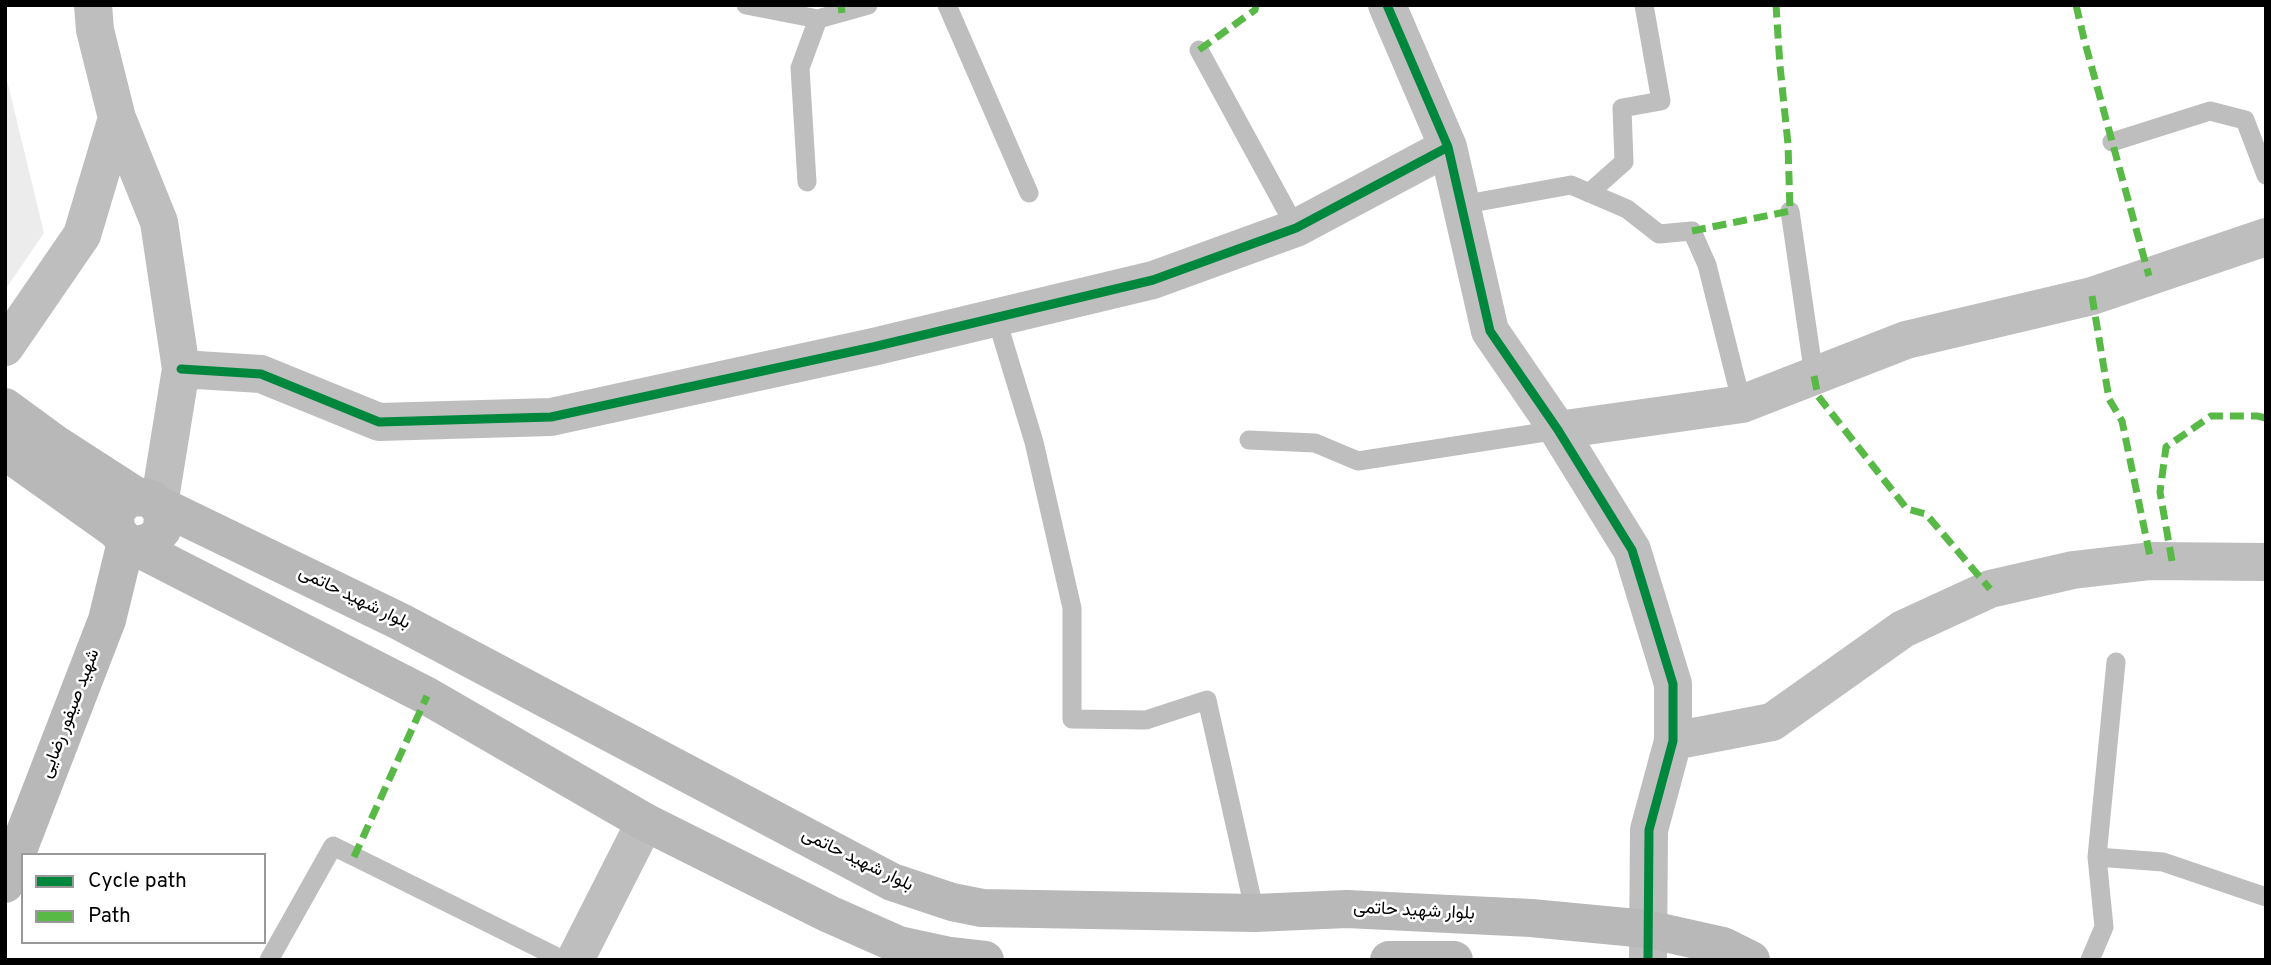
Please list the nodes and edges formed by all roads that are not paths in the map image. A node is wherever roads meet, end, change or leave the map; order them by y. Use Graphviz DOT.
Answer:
graph roads {
  1 [pos="93,5"];
  2 [pos="746,5"];
  3 [pos="868,5"];
  4 [pos="947,5"];
  5 [pos="1387,5"];
  6 [pos="1644,5"];
  7 [pos="818,19"];
  8 [pos="1199,50"];
  9 [pos="117,118"];
  10 [pos="2112,142"];
  11 [pos="1448,147"];
  12 [pos="2266,174"];
  13 [pos="807,182"];
  14 [pos="1029,193"];
  15 [pos="1589,193"];
  16 [pos="1461,205"];
  17 [pos="1790,211"];
  18 [pos="1296,228"];
  19 [pos="2266,237"];
  20 [pos="996,317"];
  21 [pos="5,346"];
  22 [pos="181,369"];
  23 [pos="1814,376"];
  24 [pos="1742,404"];
  25 [pos="5,407"];
  26 [pos="1558,430"];
  27 [pos="1249,440"];
  28 [pos="5,452"];
  29 [pos="148,501"];
  30 [pos="121,536"];
  31 [pos="2266,562"];
  32 [pos="2116,662"];
  33 [pos="1672,741"];
  34 [pos="645,822"];
  35 [pos="2097,857"];
  36 [pos="5,884"];
  37 [pos="2266,897"];
  38 [pos="1255,913"];
  39 [pos="1647,944"];
  40 [pos="892,952"];
  41 [pos="962,959"];
  42 [pos="269,960"];
  43 [pos="563,960"];
  44 [pos="575,960"];
  45 [pos="1389,960"];
  46 [pos="1454,960"];
  47 [pos="1751,960"];
  48 [pos="2090,960"];
  1 -- 9 [label="street"];
  2 -- 7 [label="lane"];
  3 -- 7 [label="lane"];
  4 -- 14 [label="lane"];
  5 -- 11 [label="street"];
  6 -- 15 [label="lane"];
  7 -- 13 [label="lane"];
  8 -- 18 [label="lane"];
  9 -- 21 [label="street"];
  9 -- 22 [label="street"];
  10 -- 12 [label="lane"];
  11 -- 16 [label="street"];
  11 -- 18 [label="street"];
  15 -- 16 [label="lane"];
  15 -- 24 [label="lane"];
  16 -- 26 [label="street"];
  17 -- 23 [label="lane"];
  18 -- 20 [label="street"];
  19 -- 23 [label="street"];
  20 -- 22 [label="street"];
  20 -- 38 [label="lane"];
  22 -- 29 [label="street"];
  23 -- 24 [label="street"];
  24 -- 26 [label="street"];
  25 -- 29 [label="main road, بلوار شهید حاتمی"];
  26 -- 27 [label="lane"];
  26 -- 33 [label="street"];
  28 -- 30 [label="main road"];
  29 -- 30 [label="main road"];
  29 -- 38 [label="main road, بلوار شهید حاتمی"];
  30 -- 34 [label="main road"];
  30 -- 36 [label="main road, شهید صیفور رضایی"];
  31 -- 33 [label="street"];
  32 -- 35 [label="lane"];
  33 -- 39 [label="street"];
  34 -- 40 [label="main road"];
  34 -- 44 [label="street"];
  35 -- 37 [label="lane"];
  35 -- 48 [label="lane"];
  38 -- 39 [label="main road, بلوار شهید حاتمی"];
  39 -- 47 [label="main road, بلوار شهید حاتمی"];
  40 -- 41 [label="main road"];
  42 -- 43 [label="lane"];
  45 -- 46 [label="main road"];
}
